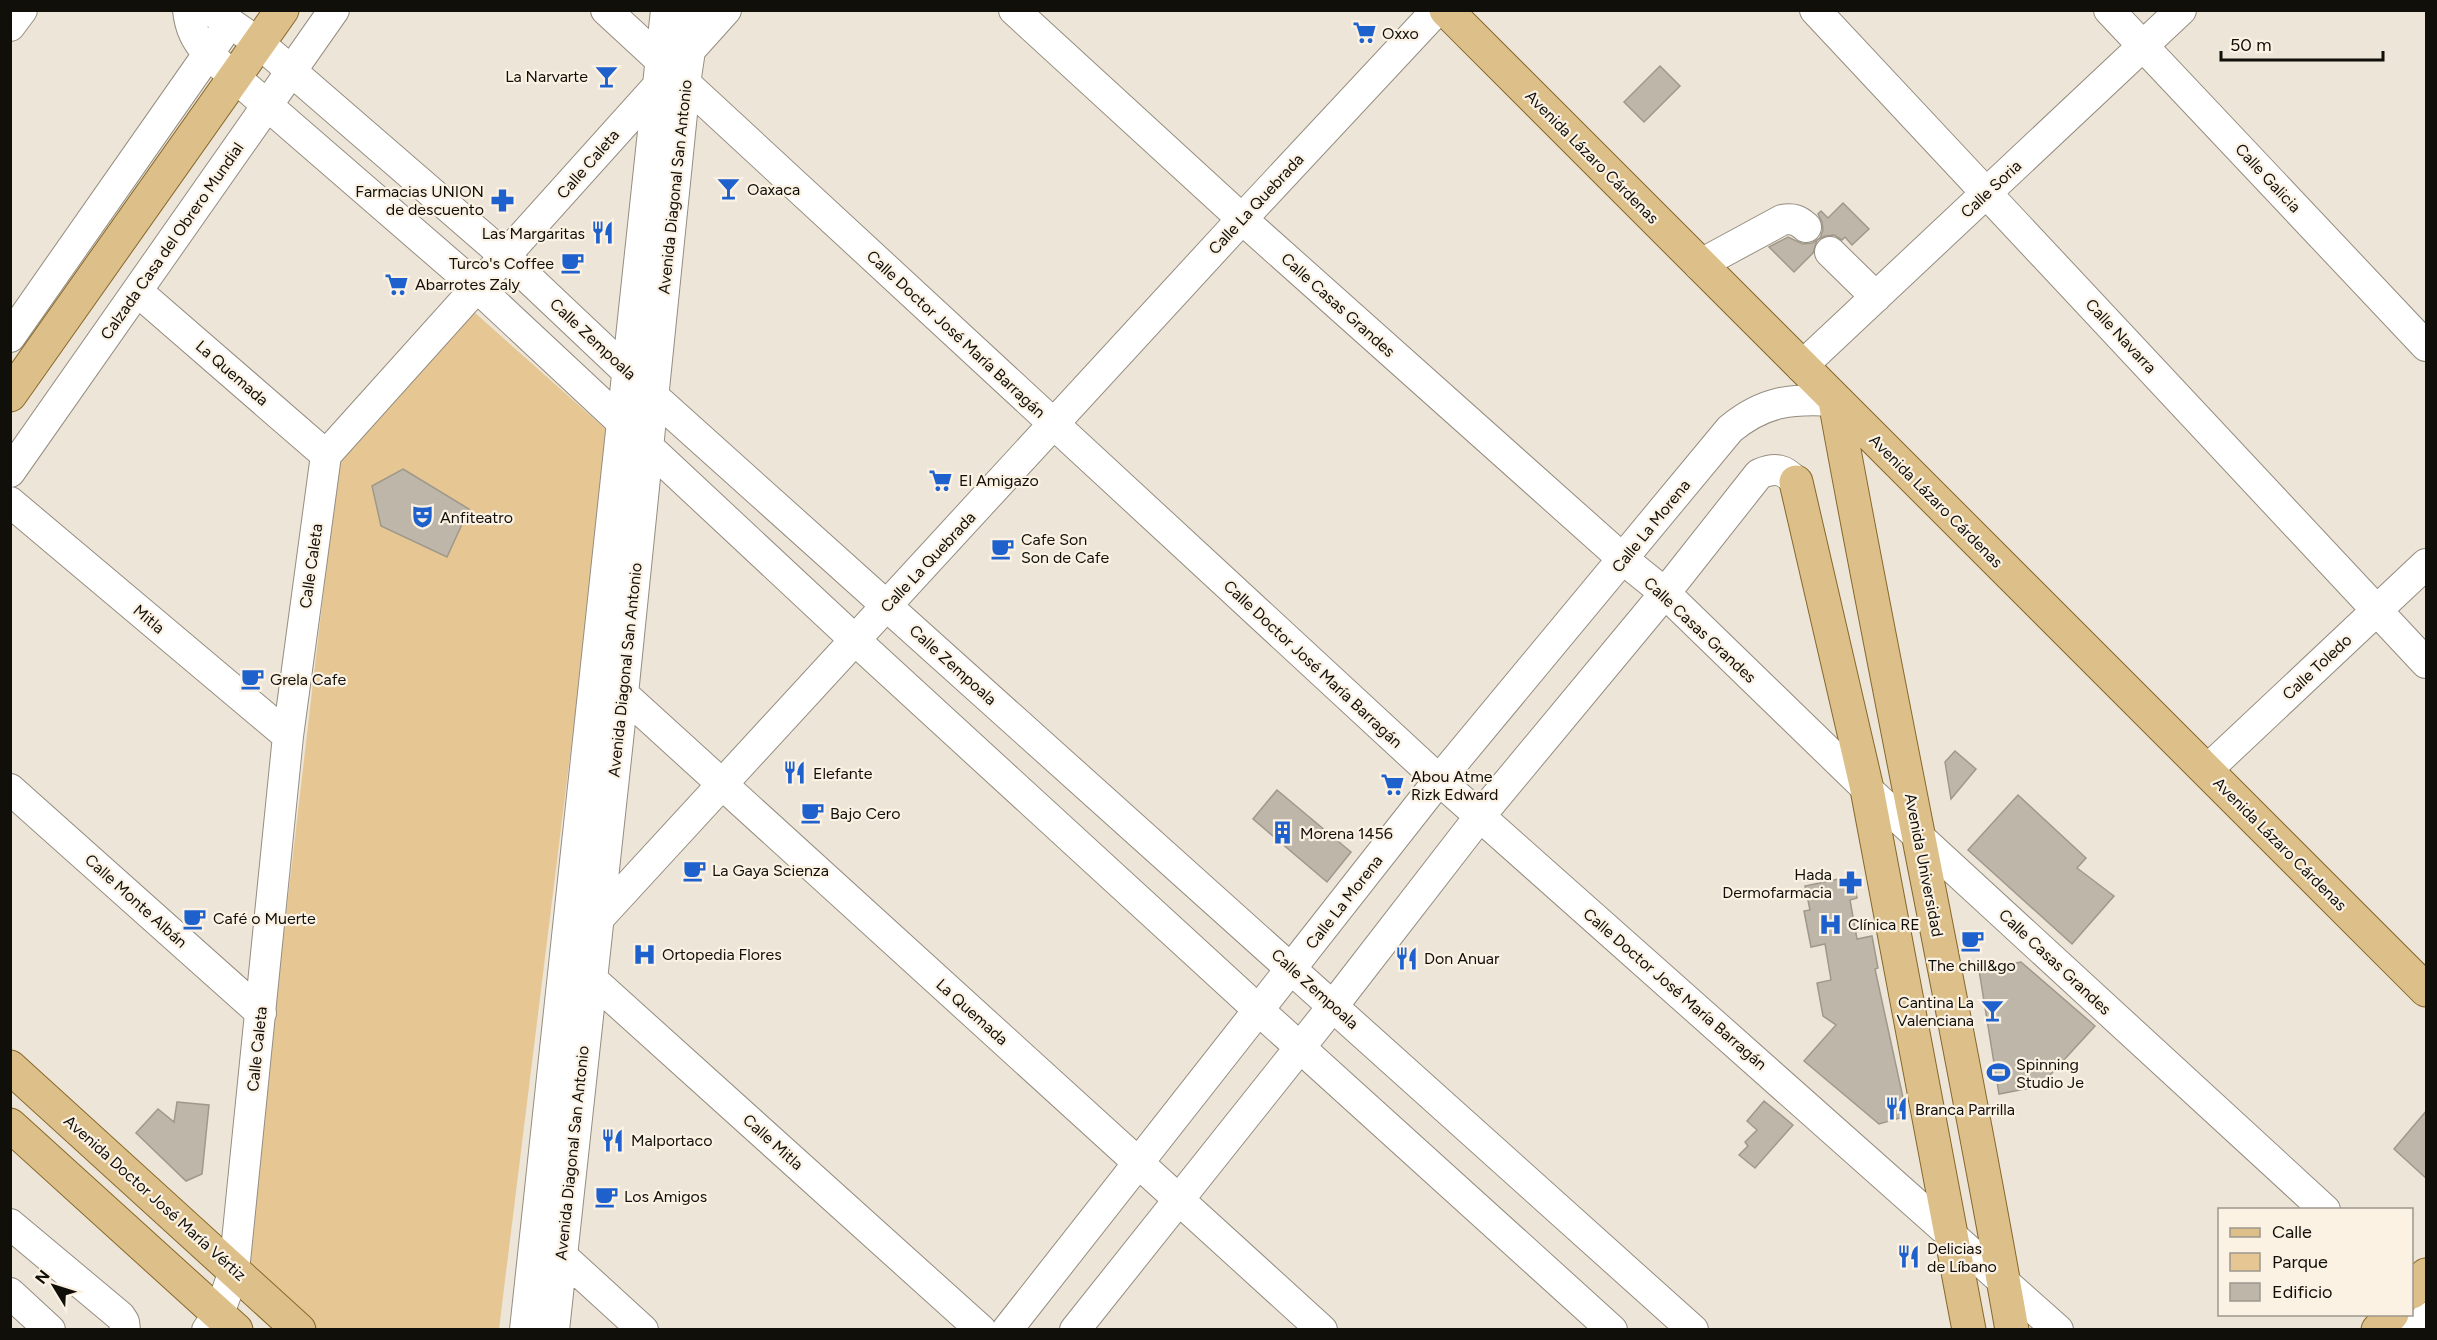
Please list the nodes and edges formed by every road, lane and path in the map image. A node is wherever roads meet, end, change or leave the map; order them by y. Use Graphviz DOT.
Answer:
graph roads {
  1 [pos="22,10"];
  2 [pos="188,10"];
  3 [pos="282,10"];
  4 [pos="334,10"];
  5 [pos="606,10"];
  6 [pos="666,10"];
  7 [pos="696,10"];
  8 [pos="726,10"];
  9 [pos="1014,10"];
  10 [pos="1437,10"];
  11 [pos="1446,10"];
  12 [pos="1815,10"];
  13 [pos="2109,10"];
  14 [pos="2181,10"];
  15 [pos="225,14"];
  16 [pos="10,26"];
  17 [pos="259,43"];
  18 [pos="2143,46"];
  19 [pos="208,54"];
  20 [pos="291,70"];
  21 [pos="673,70"];
  22 [pos="234,77"];
  23 [pos="266,105"];
  24 [pos="1987,193"];
  25 [pos="1242,219"];
  26 [pos="1806,227"];
  27 [pos="1830,252"];
  28 [pos="506,257"];
  29 [pos="1699,265"];
  30 [pos="478,288"];
  31 [pos="137,291"];
  32 [pos="1876,297"];
  33 [pos="10,337"];
  34 [pos="2427,346"];
  35 [pos="21,354"];
  36 [pos="1802,367"];
  37 [pos="627,371"];
  38 [pos="10,395"];
  39 [pos="653,396"];
  40 [pos="62,397"];
  41 [pos="1835,401"];
  42 [pos="621,423"];
  43 [pos="1054,424"];
  44 [pos="647,447"];
  45 [pos="326,455"];
  46 [pos="10,472"];
  47 [pos="1796,482"];
  48 [pos="10,502"];
  49 [pos="1624,560"];
  50 [pos="2427,564"];
  51 [pos="1665,593"];
  52 [pos="887,607"];
  53 [pos="2378,610"];
  54 [pos="855,640"];
  55 [pos="2427,663"];
  56 [pos="623,694"];
  57 [pos="288,736"];
  58 [pos="2206,771"];
  59 [pos="1439,780"];
  60 [pos="720,785"];
  61 [pos="10,789"];
  62 [pos="1867,789"];
  63 [pos="1480,816"];
  64 [pos="1919,837"];
  65 [pos="598,919"];
  66 [pos="565,955"];
  67 [pos="1292,968"];
  68 [pos="591,978"];
  69 [pos="2427,990"];
  70 [pos="1333,1006"];
  71 [pos="1259,1010"];
  72 [pos="261,1013"];
  73 [pos="1300,1047"];
  74 [pos="10,1067"];
  75 [pos="10,1125"];
  76 [pos="1138,1163"];
  77 [pos="1178,1199"];
  78 [pos="2324,1208"];
  79 [pos="10,1224"];
  80 [pos="1949,1231"];
  81 [pos="562,1256"];
  82 [pos="234,1271"];
  83 [pos="2003,1279"];
  84 [pos="10,1293"];
  85 [pos="2417,1298"];
  86 [pos="2390,1316"];
  87 [pos="2404,1316"];
  88 [pos="221,1324"];
  89 [pos="50,1329"];
  90 [pos="125,1329"];
  91 [pos="299,1329"];
  92 [pos="525,1329"];
  93 [pos="554,1329"];
  94 [pos="643,1329"];
  95 [pos="981,1329"];
  96 [pos="1007,1329"];
  97 [pos="1075,1329"];
  98 [pos="1322,1329"];
  99 [pos="1612,1329"];
  100 [pos="1693,1329"];
  101 [pos="1969,1329"];
  102 [pos="2012,1329"];
  103 [pos="2058,1329"];
  104 [pos="2378,1329"];
  105 [pos="2395,1329"];
  106 [pos="2416,1329"];
  1 -- 16 [label="street"];
  2 -- 19 [label="street"];
  3 -- 17 [label="main road"];
  4 -- 20 [label="street, Calzada Casa del Obrero Mundial"];
  5 -- 21 [label="street, Calle Doctor José María Barragán"];
  6 -- 21 [label="street, Avenida Diagonal San Antonio"];
  7 -- 21 [label="street, Avenida Diagonal San Antonio"];
  8 -- 21 [label="street, Calle Caleta"];
  9 -- 25 [label="street, Calle Casas Grandes"];
  10 -- 25 [label="street, Calle La Quebrada"];
  11 -- 29 [label="main road, Avenida Lázaro Cárdenas"];
  12 -- 24 [label="street, Calle Navarra"];
  13 -- 18 [label="street, Calle Galicia"];
  14 -- 18 [label="street, Calle Soria"];
  15 -- 17 [label="street, Calle Zempoala"];
  15 -- 19 [label="street"];
  17 -- 20 [label="street, Calle Zempoala"];
  17 -- 22 [label="main road"];
  18 -- 24 [label="street, Calle Soria"];
  18 -- 34 [label="street, Calle Galicia"];
  19 -- 22 [label="street"];
  19 -- 33 [label="street"];
  20 -- 23 [label="street, Calzada Casa del Obrero Mundial"];
  20 -- 28 [label="street, Calle Zempoala"];
  21 -- 28 [label="street, Calle Caleta"];
  21 -- 37 [label="street, Avenida Diagonal San Antonio"];
  21 -- 39 [label="street, Avenida Diagonal San Antonio"];
  21 -- 43 [label="street, Calle Doctor José María Barragán"];
  22 -- 23 [label="street"];
  22 -- 35 [label="main road"];
  23 -- 30 [label="street"];
  23 -- 31 [label="street, Calzada Casa del Obrero Mundial"];
  24 -- 32 [label="street, Calle Soria"];
  24 -- 53 [label="street, Calle Navarra"];
  25 -- 43 [label="street, Calle La Quebrada"];
  25 -- 49 [label="street, Calle Casas Grandes"];
  26 -- 29 [label="street"];
  27 -- 32 [label="street"];
  28 -- 30 [label="street, Calle Caleta"];
  28 -- 37 [label="street, Calle Zempoala"];
  29 -- 36 [label="main road, Avenida Lázaro Cárdenas"];
  30 -- 42 [label="street"];
  30 -- 45 [label="street, Calle Caleta"];
  31 -- 40 [label="street, Calzada Casa del Obrero Mundial"];
  31 -- 45 [label="street, La Quemada"];
  32 -- 36 [label="street, Calle Soria"];
  35 -- 38 [label="main road"];
  35 -- 40 [label="street"];
  36 -- 41 [label="main road, Avenida Lázaro Cárdenas"];
  37 -- 39 [label="street, Calle Zempoala"];
  37 -- 42 [label="street, Avenida Diagonal San Antonio"];
  39 -- 44 [label="street, Avenida Diagonal San Antonio"];
  39 -- 52 [label="street, Calle Zempoala"];
  40 -- 46 [label="street, Calzada Casa del Obrero Mundial"];
  41 -- 49 [label="street, Calle La Morena"];
  41 -- 58 [label="main road, Avenida Lázaro Cárdenas"];
  41 -- 64 [label="main road, Avenida Universidad"];
  42 -- 44 [label="street"];
  42 -- 66 [label="street, Avenida Diagonal San Antonio"];
  43 -- 52 [label="street, Calle La Quebrada"];
  43 -- 59 [label="street, Calle Doctor José María Barragán"];
  44 -- 54 [label="street"];
  44 -- 56 [label="street, Avenida Diagonal San Antonio"];
  45 -- 57 [label="street, Calle Caleta"];
  47 -- 51 [label="street"];
  47 -- 62 [label="main road"];
  48 -- 57 [label="street, Mitla"];
  49 -- 51 [label="street, Calle Casas Grandes"];
  49 -- 59 [label="street, Calle La Morena"];
  50 -- 53 [label="street, Calle Toledo"];
  51 -- 62 [label="street, Calle Casas Grandes"];
  51 -- 63 [label="street"];
  52 -- 54 [label="street, Calle La Quebrada"];
  52 -- 67 [label="street, Calle Zempoala"];
  53 -- 55 [label="street, Calle Navarra"];
  53 -- 58 [label="street, Calle Toledo"];
  54 -- 60 [label="street, Calle La Quebrada"];
  54 -- 71 [label="street"];
  56 -- 60 [label="street, La Quemada"];
  56 -- 65 [label="street, Avenida Diagonal San Antonio"];
  57 -- 72 [label="street, Calle Caleta"];
  58 -- 69 [label="main road, Avenida Lázaro Cárdenas"];
  59 -- 63 [label="street, Calle Doctor José María Barragán"];
  59 -- 67 [label="street, Calle La Morena"];
  60 -- 65 [label="street, Calle La Quebrada"];
  60 -- 76 [label="street, La Quemada"];
  61 -- 72 [label="street, Calle Monte Albán"];
  62 -- 64 [label="street, Calle Casas Grandes"];
  62 -- 80 [label="main road"];
  63 -- 70 [label="street"];
  63 -- 80 [label="street, Calle Doctor José María Barragán"];
  64 -- 78 [label="street, Calle Casas Grandes"];
  64 -- 83 [label="main road, Avenida Universidad"];
  65 -- 66 [label="street, Calle La Quebrada"];
  65 -- 68 [label="street, Avenida Diagonal San Antonio"];
  66 -- 68 [label="street, Calle Mitla"];
  66 -- 92 [label="street, Avenida Diagonal San Antonio"];
  67 -- 70 [label="street, Calle Zempoala"];
  67 -- 71 [label="street, Calle La Morena"];
  68 -- 81 [label="street, Avenida Diagonal San Antonio"];
  68 -- 95 [label="street, Calle Mitla"];
  70 -- 73 [label="street"];
  70 -- 100 [label="street, Calle Zempoala"];
  71 -- 73 [label="street"];
  71 -- 76 [label="street, Calle La Morena"];
  72 -- 82 [label="street, Calle Caleta"];
  73 -- 77 [label="street"];
  73 -- 99 [label="street"];
  74 -- 82 [label="main road, Avenida Doctor José María Vértiz"];
  75 -- 88 [label="main road"];
  76 -- 77 [label="street, La Quemada"];
  76 -- 96 [label="street, Calle La Morena"];
  77 -- 97 [label="street"];
  77 -- 98 [label="street, La Quemada"];
  79 -- 90 [label="street"];
  80 -- 83 [label="street, Calle Doctor José María Barragán"];
  80 -- 101 [label="main road"];
  81 -- 93 [label="street, Avenida Diagonal San Antonio"];
  81 -- 94 [label="street"];
  82 -- 88 [label="street, Calle Caleta"];
  82 -- 91 [label="main road, Avenida Doctor José María Vértiz"];
  83 -- 102 [label="main road, Avenida Universidad"];
  83 -- 103 [label="street, Calle Doctor José María Barragán"];
  84 -- 89 [label="street"];
  85 -- 106 [label="street"];
  86 -- 104 [label="main road"];
  87 -- 105 [label="street"];
}
